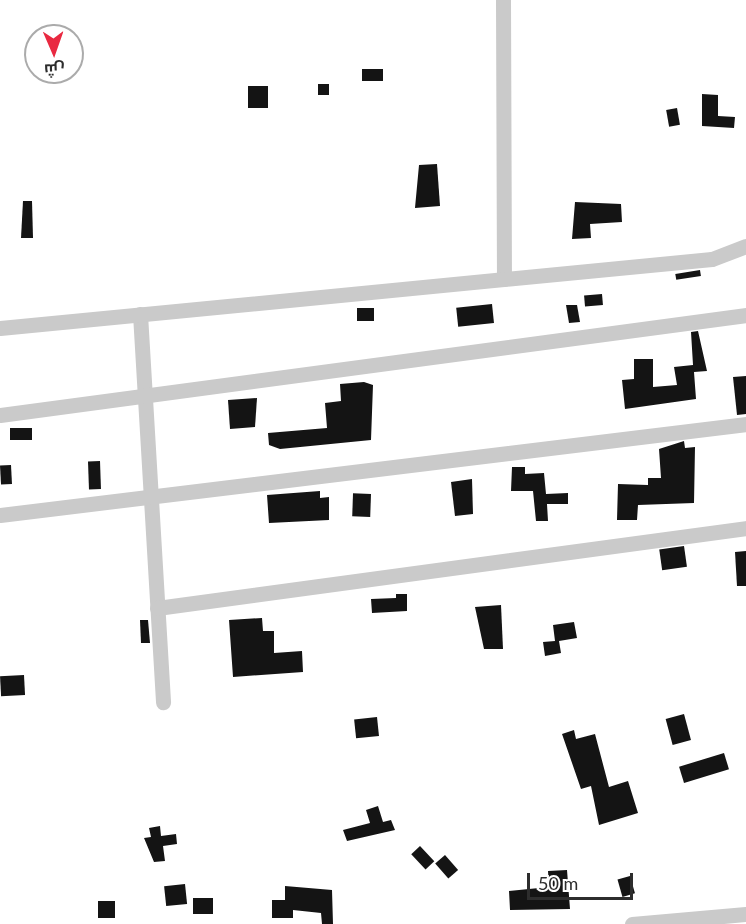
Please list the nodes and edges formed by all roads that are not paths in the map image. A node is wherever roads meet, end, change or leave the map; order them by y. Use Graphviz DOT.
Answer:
graph roads {
  1 [pos="503,0"];
  2 [pos="746,246"];
  3 [pos="504,279"];
  4 [pos="140,314"];
  5 [pos="746,315"];
  6 [pos="0,328"];
  7 [pos="145,394"];
  8 [pos="0,415"];
  9 [pos="746,424"];
  10 [pos="151,496"];
  11 [pos="0,515"];
  12 [pos="746,528"];
  13 [pos="157,608"];
  14 [pos="163,702"];
  15 [pos="746,914"];
  16 [pos="632,924"];
  1 -- 3 [label="street"];
  2 -- 3 [label="street"];
  3 -- 4 [label="street"];
  4 -- 6 [label="street"];
  4 -- 7 [label="street"];
  5 -- 7 [label="street"];
  7 -- 8 [label="street"];
  7 -- 10 [label="street"];
  9 -- 10 [label="street"];
  10 -- 11 [label="street"];
  10 -- 13 [label="street"];
  12 -- 13 [label="street"];
  13 -- 14 [label="street"];
  15 -- 16 [label="street"];
}
